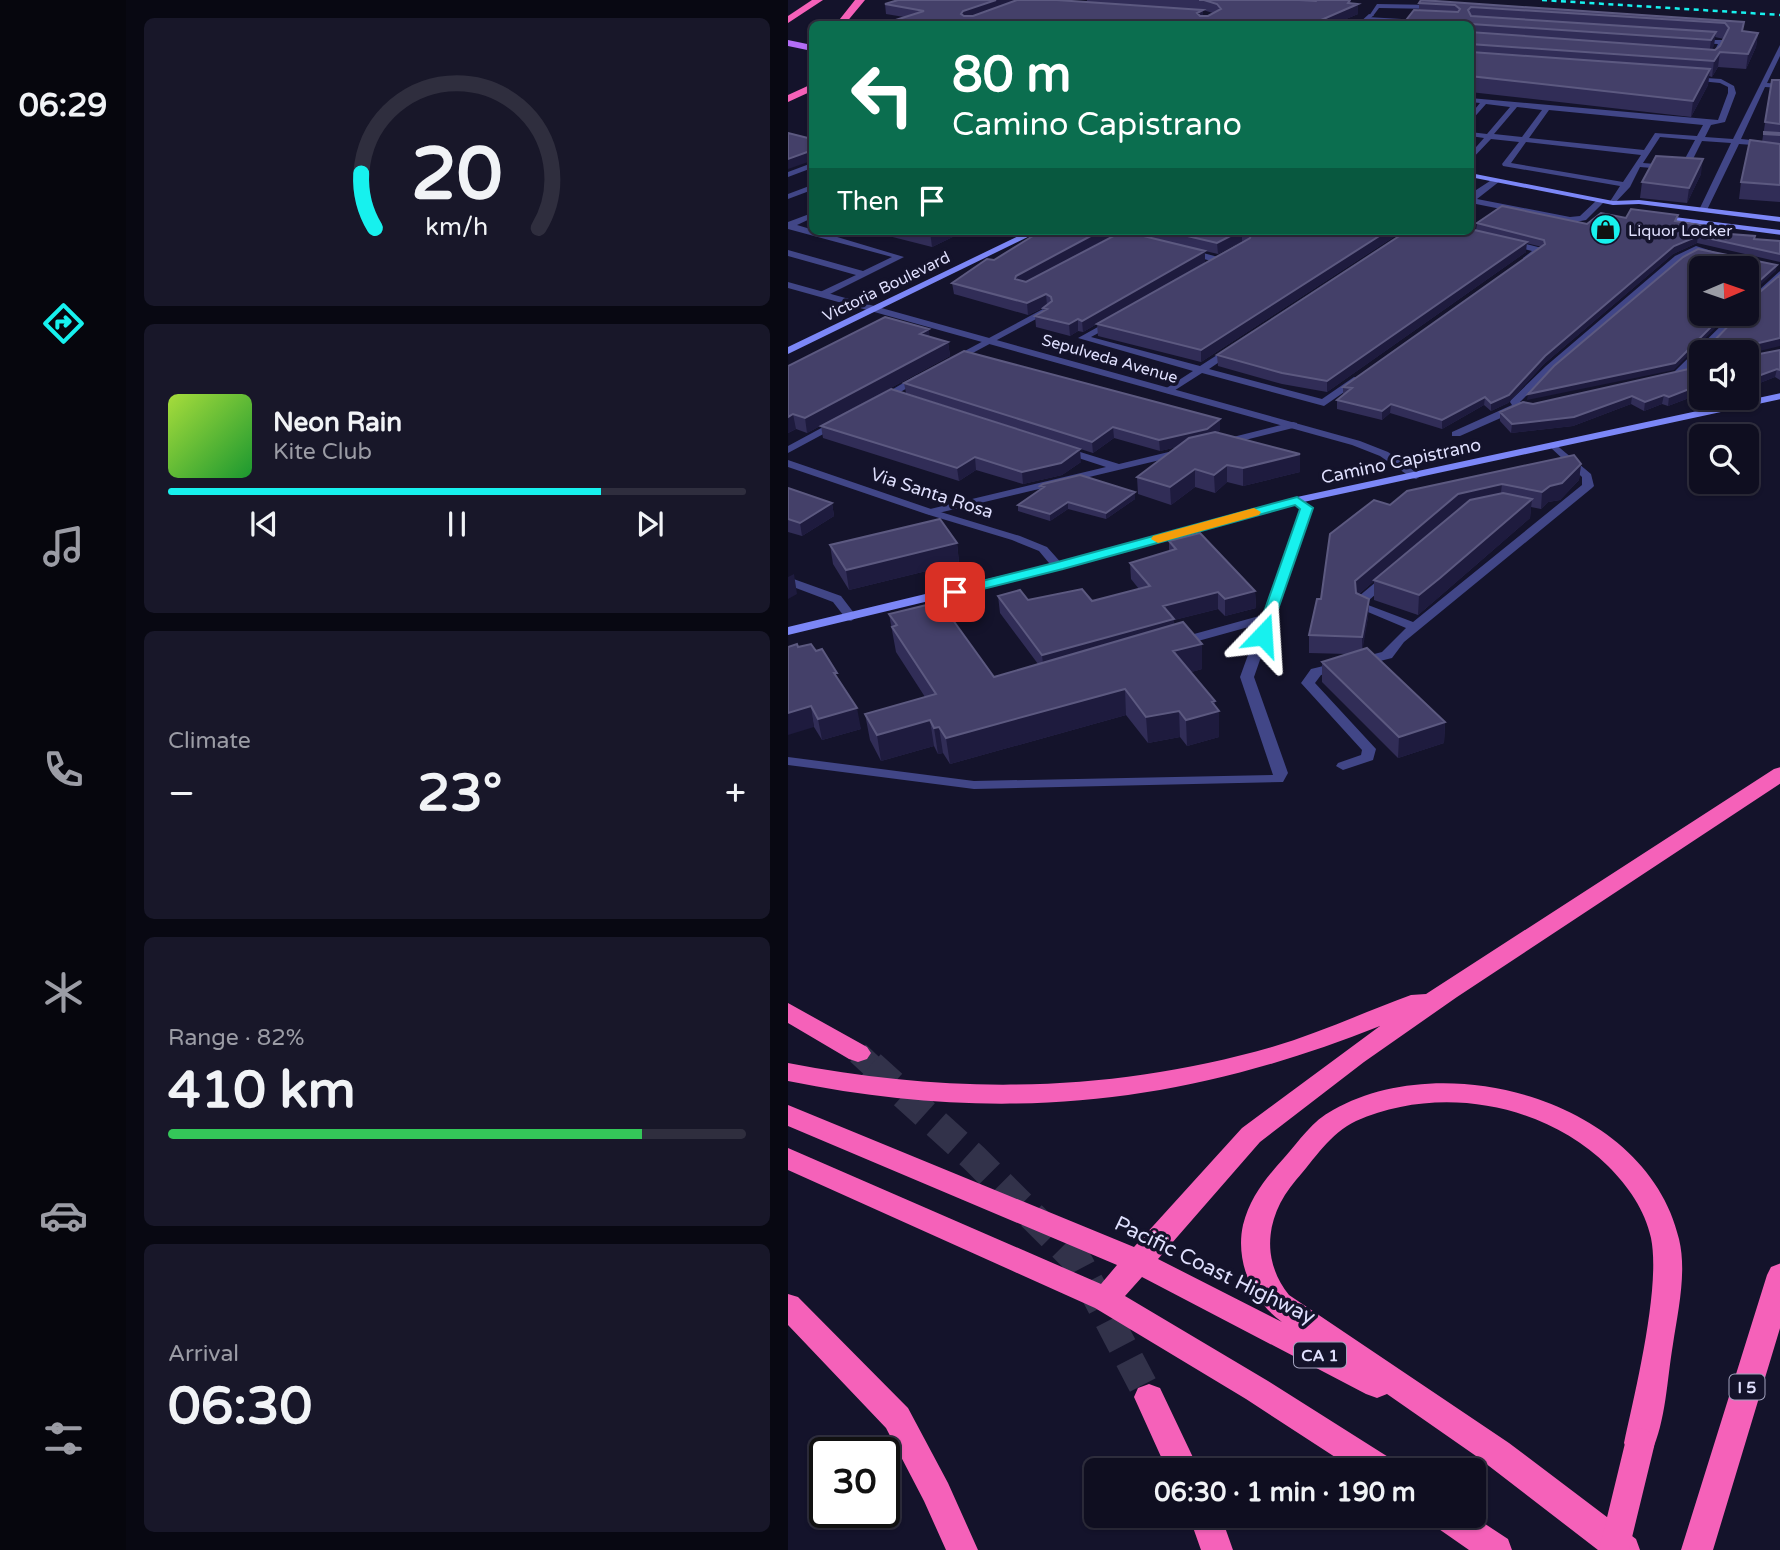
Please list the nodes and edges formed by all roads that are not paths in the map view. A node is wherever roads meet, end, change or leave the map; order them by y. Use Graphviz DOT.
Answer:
graph roads {
  1 [pos="818,0"];
  2 [pos="860,0"];
  3 [pos="1364,6"];
  4 [pos="1377,6"];
  5 [pos="1446,8"];
  6 [pos="1369,17"];
  7 [pos="789,19"];
  8 [pos="842,21"];
  9 [pos="1364,21"];
  10 [pos="1418,21"];
  11 [pos="788,35"];
  12 [pos="809,38"];
  13 [pos="1682,40"];
  14 [pos="788,43"];
  15 [pos="1780,45"];
  16 [pos="809,47"];
  17 [pos="1700,59"];
  18 [pos="1713,60"];
  19 [pos="1763,85"];
  20 [pos="1780,86"];
  21 [pos="809,88"];
  22 [pos="788,99"];
  23 [pos="1474,101"];
  24 [pos="809,102"];
  25 [pos="1485,102"];
  26 [pos="1515,105"];
  27 [pos="1547,108"];
  28 [pos="788,112"];
  29 [pos="1474,115"];
  30 [pos="1708,123"];
  31 [pos="1474,134"];
  32 [pos="1490,136"];
  33 [pos="1522,139"];
  34 [pos="1700,139"];
  35 [pos="1735,142"];
  36 [pos="1780,145"];
  37 [pos="1647,153"];
  38 [pos="1474,154"];
  39 [pos="1639,165"];
  40 [pos="809,166"];
  41 [pos="788,175"];
  42 [pos="1474,176"];
  43 [pos="1496,181"];
  44 [pos="1627,185"];
  45 [pos="809,188"];
  46 [pos="1474,196"];
  47 [pos="788,197"];
  48 [pos="1474,201"];
  49 [pos="1601,201"];
  50 [pos="1613,203"];
  51 [pos="1703,210"];
  52 [pos="1631,212"];
  53 [pos="1644,214"];
  54 [pos="809,216"];
  55 [pos="1780,220"];
  56 [pos="788,226"];
  57 [pos="809,232"];
  58 [pos="821,235"];
  59 [pos="1028,235"];
  60 [pos="1780,235"];
  61 [pos="1503,242"];
  62 [pos="1172,248"];
  63 [pos="788,253"];
  64 [pos="1731,256"];
  65 [pos="1768,263"];
  66 [pos="1780,266"];
  67 [pos="1207,267"];
  68 [pos="1513,269"];
  69 [pos="1780,272"];
  70 [pos="863,274"];
  71 [pos="788,285"];
  72 [pos="823,294"];
  73 [pos="1759,294"];
  74 [pos="875,309"];
  75 [pos="1046,311"];
  76 [pos="1126,314"];
  77 [pos="1727,326"];
  78 [pos="989,340"];
  79 [pos="1237,346"];
  80 [pos="788,351"];
  81 [pos="945,364"];
  82 [pos="934,370"];
  83 [pos="1201,370"];
  84 [pos="1689,371"];
  85 [pos="1679,373"];
  86 [pos="1362,376"];
  87 [pos="1666,376"];
  88 [pos="1170,391"];
  89 [pos="890,394"];
  90 [pos="1780,397"];
  91 [pos="902,398"];
  92 [pos="1546,404"];
  93 [pos="1518,407"];
  94 [pos="865,408"];
  95 [pos="853,414"];
  96 [pos="1293,425"];
  97 [pos="1456,434"];
  98 [pos="1213,444"];
  99 [pos="1554,446"];
  100 [pos="1056,447"];
  101 [pos="1200,448"];
  102 [pos="788,450"];
  103 [pos="788,463"];
  104 [pos="1120,467"];
  105 [pos="1416,476"];
  106 [pos="1297,500"];
  107 [pos="930,512"];
  108 [pos="1058,566"];
  109 [pos="1392,575"];
  110 [pos="788,581"];
  111 [pos="851,617"];
  112 [pos="1270,617"];
  113 [pos="1414,627"];
  114 [pos="788,631"];
  115 [pos="1164,646"];
  116 [pos="788,761"];
  117 [pos="1343,766"];
  118 [pos="1780,773"];
  119 [pos="1448,991"];
  120 [pos="788,1012"];
  121 [pos="858,1053"];
  122 [pos="788,1072"];
  123 [pos="788,1115"];
  124 [pos="788,1158"];
  125 [pos="1139,1262"];
  126 [pos="1780,1275"];
  127 [pos="1105,1299"];
  128 [pos="788,1306"];
  129 [pos="1149,1397"];
  130 [pos="1498,1453"];
  131 [pos="1177,1458"];
  132 [pos="1363,1458"];
  133 [pos="1209,1528"];
  134 [pos="1464,1528"];
  135 [pos="962,1550"];
  136 [pos="1217,1550"];
  137 [pos="1496,1550"];
  138 [pos="1614,1550"];
  139 [pos="1624,1550"];
  140 [pos="1697,1550"];
  1 -- 7 [label="highway"];
  2 -- 8 [label="highway"];
  3 -- 4 [label="street"];
  4 -- 5 [label="street"];
  4 -- 6 [label="street"];
  6 -- 9 [label="street"];
  6 -- 10 [label="street"];
  11 -- 12 [label="main road"];
  13 -- 18 [label="street"];
  14 -- 16 [label="main road"];
  15 -- 19 [label="street"];
  17 -- 18 [label="street"];
  18 -- 30 [label="street"];
  19 -- 20 [label="street"];
  19 -- 35 [label="street"];
  21 -- 22 [label="highway"];
  23 -- 25 [label="street"];
  24 -- 28 [label="highway"];
  25 -- 26 [label="street"];
  25 -- 29 [label="street"];
  26 -- 27 [label="street"];
  26 -- 32 [label="street"];
  27 -- 30 [label="street"];
  27 -- 33 [label="street"];
  30 -- 34 [label="street"];
  31 -- 32 [label="street"];
  32 -- 33 [label="street"];
  32 -- 38 [label="street"];
  33 -- 37 [label="street"];
  33 -- 44 [label="street"];
  34 -- 35 [label="street"];
  34 -- 37 [label="street"];
  34 -- 39 [label="street"];
  35 -- 36 [label="street"];
  35 -- 51 [label="street"];
  37 -- 39 [label="street"];
  39 -- 44 [label="street"];
  40 -- 41 [label="street"];
  42 -- 43 [label="main road"];
  43 -- 46 [label="street"];
  43 -- 49 [label="main road"];
  44 -- 50 [label="street"];
  45 -- 47 [label="street"];
  48 -- 49 [label="street"];
  49 -- 50 [label="main road"];
  50 -- 51 [label="main road"];
  50 -- 52 [label="main road"];
  51 -- 55 [label="main road"];
  53 -- 60 [label="main road"];
  54 -- 56 [label="street"];
  56 -- 57 [label="street"];
  58 -- 70 [label="street"];
  59 -- 74 [label="main road, Victoria Boulevard"];
  61 -- 68 [label="street"];
  62 -- 67 [label="street"];
  63 -- 70 [label="street"];
  64 -- 93 [label="street"];
  65 -- 66 [label="street"];
  69 -- 73 [label="street"];
  70 -- 72 [label="street"];
  71 -- 72 [label="street, Sepulveda Avenue"];
  72 -- 74 [label="street, Sepulveda Avenue"];
  74 -- 78 [label="street, Sepulveda Avenue"];
  74 -- 80 [label="main road, Victoria Boulevard"];
  75 -- 78 [label="street"];
  76 -- 83 [label="street"];
  77 -- 85 [label="street"];
  78 -- 81 [label="street"];
  78 -- 88 [label="street, Sepulveda Avenue"];
  79 -- 83 [label="street"];
  82 -- 89 [label="street"];
  83 -- 86 [label="street"];
  83 -- 88 [label="street"];
  84 -- 85 [label="street"];
  85 -- 87 [label="street"];
  88 -- 96 [label="street, Sepulveda Avenue"];
  89 -- 91 [label="street"];
  89 -- 94 [label="street"];
  90 -- 99 [label="main road, Camino Capistrano"];
  92 -- 93 [label="street"];
  93 -- 97 [label="street"];
  95 -- 102 [label="street"];
  96 -- 98 [label="street"];
  96 -- 105 [label="street, Sepulveda Avenue"];
  99 -- 105 [label="main road, Camino Capistrano"];
  99 -- 113 [label="street"];
  100 -- 104 [label="street"];
  101 -- 104 [label="street"];
  103 -- 107 [label="street, Via Santa Rosa"];
  104 -- 107 [label="street"];
  105 -- 106 [label="main road, Camino Capistrano"];
  106 -- 108 [label="main road, Camino Capistrano"];
  106 -- 112 [label="street"];
  107 -- 108 [label="street, Via Santa Rosa"];
  108 -- 111 [label="main road, Camino Capistrano"];
  109 -- 113 [label="street"];
  110 -- 111 [label="street"];
  111 -- 114 [label="main road, Camino Capistrano"];
  112 -- 115 [label="street"];
  112 -- 116 [label="street"];
  113 -- 117 [label="street"];
  118 -- 119 [label="highway"];
  119 -- 122 [label="highway"];
  119 -- 125 [label="highway"];
  120 -- 121 [label="highway"];
  123 -- 125 [label="highway, Pacific Coast Highway / CA 1"];
  124 -- 127 [label="highway"];
  125 -- 127 [label="highway"];
  125 -- 130 [label="highway, Pacific Coast Highway / CA 1"];
  126 -- 140 [label="highway, I 5"];
  127 -- 132 [label="highway"];
  128 -- 135 [label="highway"];
  129 -- 131 [label="highway"];
  130 -- 138 [label="highway, bridge"];
  130 -- 139 [label="highway, Pacific Coast Highway / CA 1"];
  133 -- 136 [label="highway"];
  134 -- 137 [label="highway"];
}
